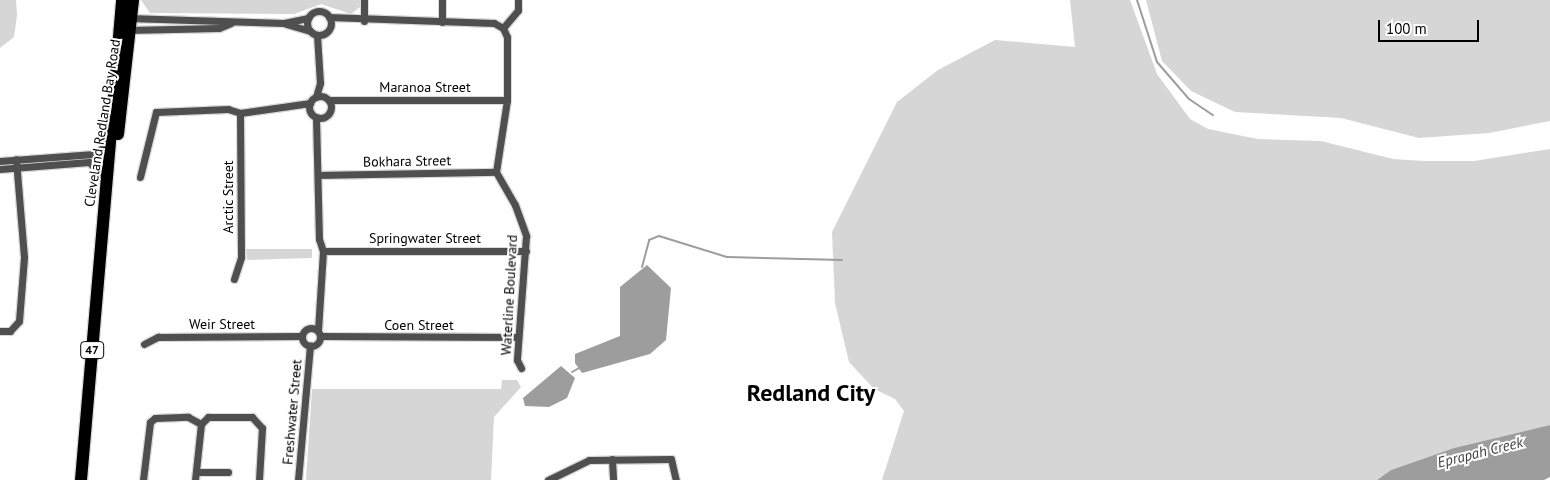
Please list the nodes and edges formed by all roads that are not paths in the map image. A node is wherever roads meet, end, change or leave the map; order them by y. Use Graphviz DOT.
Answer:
graph roads {
  1 [pos="122,0"];
  2 [pos="133,0"];
  3 [pos="364,0"];
  4 [pos="442,0"];
  5 [pos="518,0"];
  6 [pos="329,17"];
  7 [pos="308,18"];
  8 [pos="348,21"];
  9 [pos="364,21"];
  10 [pos="442,22"];
  11 [pos="232,23"];
  12 [pos="284,23"];
  13 [pos="125,24"];
  14 [pos="330,26"];
  15 [pos="503,28"];
  16 [pos="310,30"];
  17 [pos="325,33"];
  18 [pos="316,35"];
  19 [pos="320,49"];
  20 [pos="320,83"];
  21 [pos="316,96"];
  22 [pos="327,99"];
  23 [pos="343,99"];
  24 [pos="507,100"];
  25 [pos="310,103"];
  26 [pos="291,107"];
  27 [pos="310,112"];
  28 [pos="329,112"];
  29 [pos="240,113"];
  30 [pos="316,117"];
  31 [pos="320,132"];
  32 [pos="109,143"];
  33 [pos="16,159"];
  34 [pos="0,161"];
  35 [pos="17,168"];
  36 [pos="0,169"];
  37 [pos="496,172"];
  38 [pos="319,175"];
  39 [pos="140,177"];
  40 [pos="105,178"];
  41 [pos="102,220"];
  42 [pos="526,250"];
  43 [pos="323,251"];
  44 [pos="234,279"];
  45 [pos="317,310"];
  46 [pos="306,329"];
  47 [pos="0,332"];
  48 [pos="319,334"];
  49 [pos="302,336"];
  50 [pos="518,337"];
  51 [pos="144,344"];
  52 [pos="310,346"];
  53 [pos="521,368"];
  54 [pos="201,424"];
  55 [pos="612,459"];
  56 [pos="199,472"];
  57 [pos="228,472"];
  58 [pos="81,480"];
  59 [pos="143,480"];
  60 [pos="195,480"];
  61 [pos="259,480"];
  62 [pos="298,480"];
  63 [pos="548,480"];
  64 [pos="612,480"];
  65 [pos="676,480"];
  1 -- 13 [label="highway, Cleveland Redland Bay Road / 47"];
  2 -- 13 [label="highway, Cleveland Redland Bay Road / 47"];
  3 -- 9 [label="street"];
  4 -- 10 [label="street"];
  5 -- 15 [label="street"];
  6 -- 7 [label="street"];
  6 -- 8 [label="street"];
  6 -- 14 [label="street"];
  7 -- 12 [label="street"];
  7 -- 16 [label="street"];
  8 -- 9 [label="street"];
  8 -- 14 [label="street"];
  9 -- 10 [label="street"];
  10 -- 15 [label="street"];
  11 -- 12 [label="street"];
  11 -- 13 [label="street"];
  11 -- 13 [label="street"];
  12 -- 16 [label="street"];
  13 -- 32 [label="highway, Cleveland Redland Bay Road / 47"];
  13 -- 41 [label="highway, Cleveland Redland Bay Road / 47"];
  14 -- 17 [label="street"];
  15 -- 24 [label="street"];
  16 -- 18 [label="street"];
  17 -- 18 [label="street"];
  17 -- 19 [label="street"];
  18 -- 19 [label="street"];
  19 -- 20 [label="street"];
  20 -- 21 [label="street"];
  20 -- 22 [label="street"];
  21 -- 22 [label="street"];
  21 -- 25 [label="street"];
  22 -- 23 [label="street, Maranoa Street"];
  22 -- 28 [label="street"];
  23 -- 24 [label="street, Maranoa Street"];
  23 -- 28 [label="street"];
  24 -- 37 [label="street"];
  25 -- 26 [label="street"];
  25 -- 27 [label="street"];
  26 -- 27 [label="street"];
  26 -- 29 [label="street"];
  27 -- 30 [label="street"];
  28 -- 30 [label="street"];
  28 -- 31 [label="street"];
  29 -- 39 [label="street"];
  29 -- 44 [label="street, Arctic Street"];
  30 -- 31 [label="street"];
  31 -- 38 [label="street"];
  32 -- 33 [label="street"];
  32 -- 40 [label="highway, Cleveland Redland Bay Road / 47"];
  33 -- 34 [label="street"];
  33 -- 35 [label="street"];
  35 -- 36 [label="street"];
  35 -- 40 [label="street"];
  35 -- 47 [label="street"];
  37 -- 38 [label="street, Bokhara Street"];
  37 -- 42 [label="street, Waterline Boulevard"];
  38 -- 43 [label="street"];
  40 -- 41 [label="highway, Cleveland Redland Bay Road / 47"];
  41 -- 58 [label="highway, Cleveland Redland Bay Road / 47"];
  42 -- 43 [label="street, Springwater Street"];
  42 -- 50 [label="street, Waterline Boulevard"];
  43 -- 45 [label="street"];
  45 -- 46 [label="street"];
  45 -- 48 [label="street"];
  46 -- 48 [label="street, Coen Street"];
  46 -- 49 [label="street"];
  48 -- 50 [label="street, Coen Street"];
  48 -- 52 [label="street"];
  49 -- 51 [label="street, Weir Street"];
  49 -- 52 [label="street"];
  50 -- 53 [label="street, Waterline Boulevard"];
  52 -- 62 [label="street, Freshwater Street"];
  54 -- 56 [label="street"];
  54 -- 59 [label="street"];
  54 -- 61 [label="street"];
  55 -- 63 [label="street"];
  55 -- 64 [label="street"];
  55 -- 65 [label="street"];
  56 -- 57 [label="street"];
  56 -- 60 [label="street"];
}
